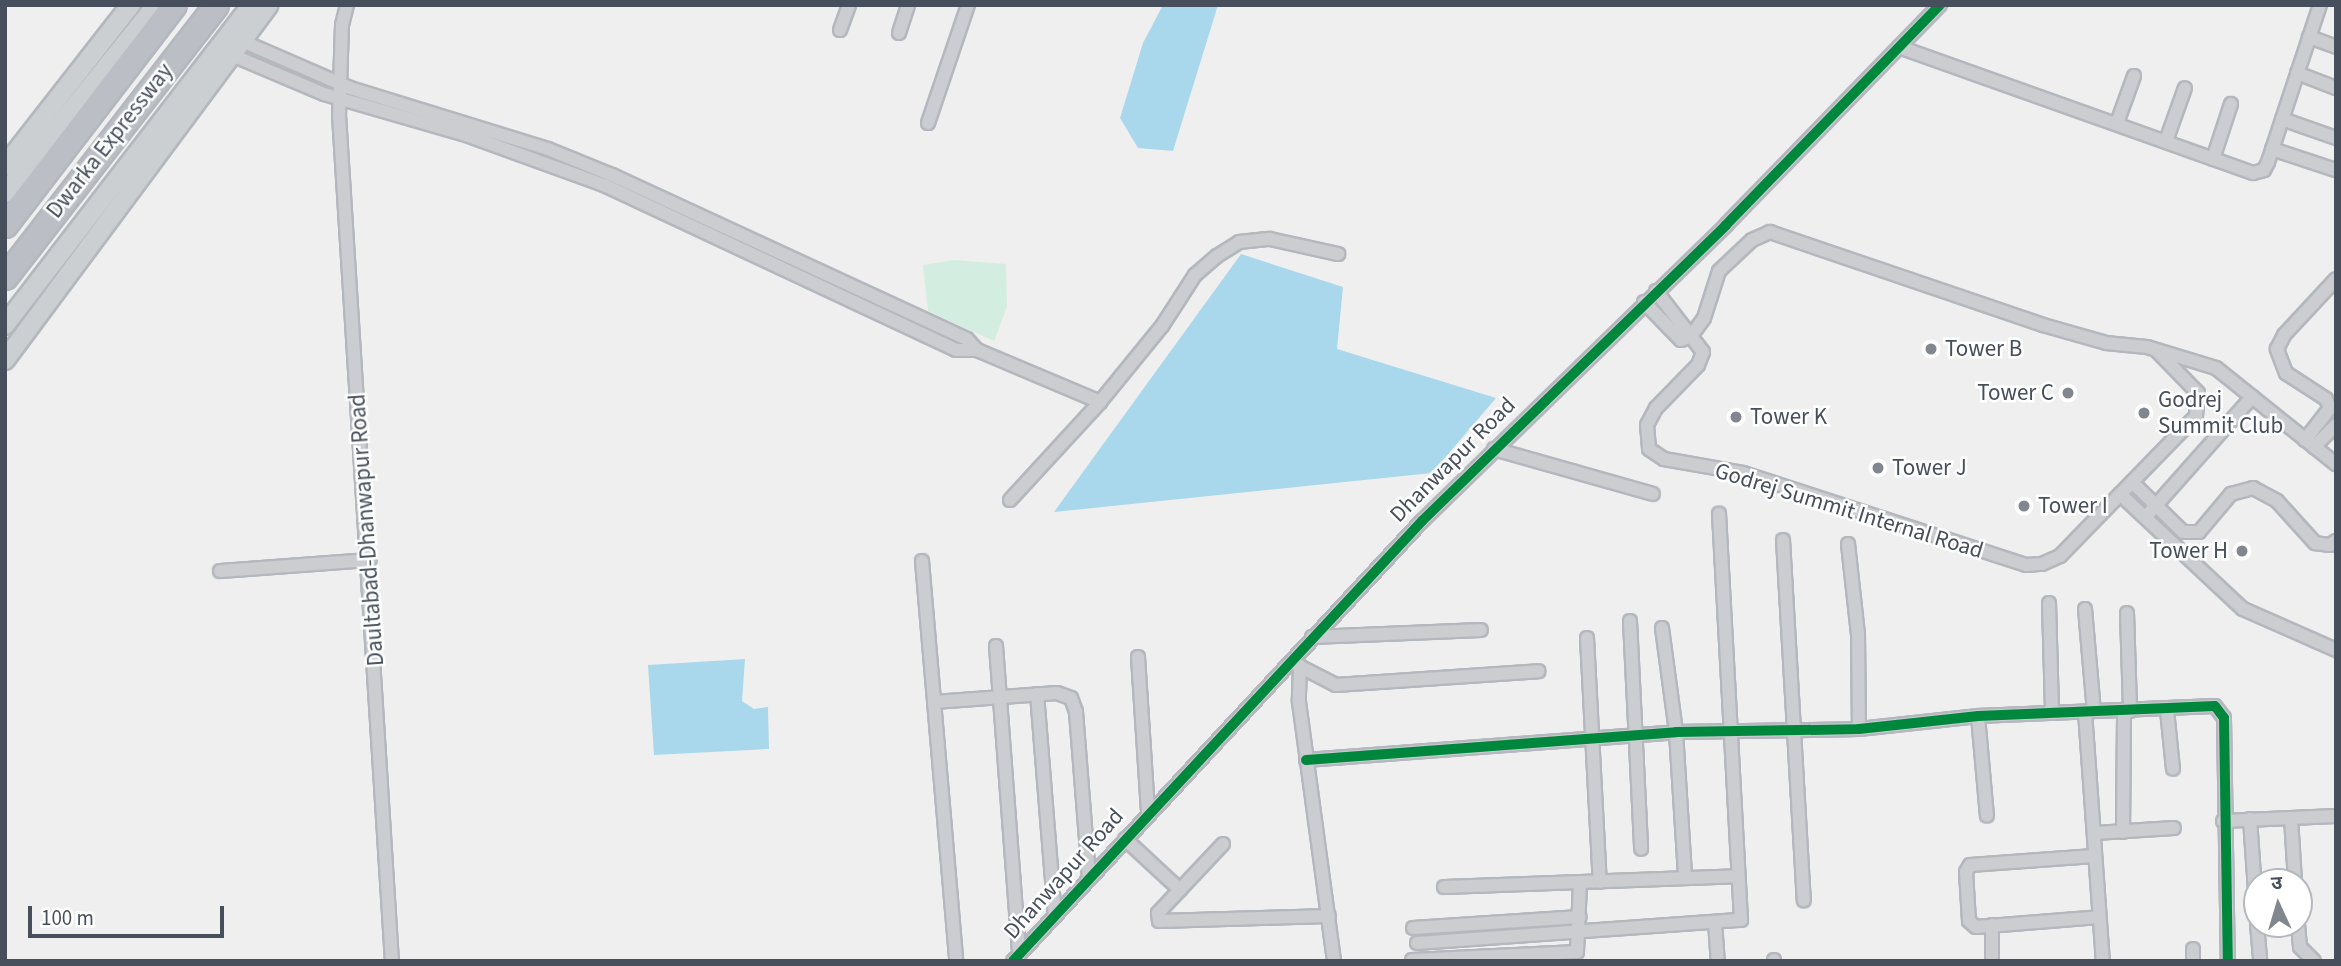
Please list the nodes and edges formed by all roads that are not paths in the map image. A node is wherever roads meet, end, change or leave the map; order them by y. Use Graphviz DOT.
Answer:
graph roads {
  1 [pos="131,5"];
  2 [pos="156,5"];
  3 [pos="174,5"];
  4 [pos="216,5"];
  5 [pos="251,5"];
  6 [pos="269,5"];
  7 [pos="347,5"];
  8 [pos="849,5"];
  9 [pos="908,5"];
  10 [pos="968,5"];
  11 [pos="1940,5"];
  12 [pos="2320,5"];
  13 [pos="840,30"];
  14 [pos="899,33"];
  15 [pos="2309,37"];
  16 [pos="1899,47"];
  17 [pos="2336,47"];
  18 [pos="237,48"];
  19 [pos="2297,73"];
  20 [pos="2134,76"];
  21 [pos="340,85"];
  22 [pos="2185,88"];
  23 [pos="2336,88"];
  24 [pos="341,100"];
  25 [pos="2231,104"];
  26 [pos="2282,119"];
  27 [pos="928,123"];
  28 [pos="2117,123"];
  29 [pos="2336,138"];
  30 [pos="2166,141"];
  31 [pos="2272,149"];
  32 [pos="2213,159"];
  33 [pos="5,166"];
  34 [pos="2336,170"];
  35 [pos="5,193"];
  36 [pos="101,201"];
  37 [pos="110,218"];
  38 [pos="5,225"];
  39 [pos="754,240"];
  40 [pos="747,253"];
  41 [pos="1338,254"];
  42 [pos="5,277"];
  43 [pos="2336,279"];
  44 [pos="1656,291"];
  45 [pos="1644,302"];
  46 [pos="5,325"];
  47 [pos="1691,336"];
  48 [pos="976,350"];
  49 [pos="2156,350"];
  50 [pos="5,360"];
  51 [pos="2252,397"];
  52 [pos="1100,402"];
  53 [pos="2336,425"];
  54 [pos="2310,443"];
  55 [pos="1494,449"];
  56 [pos="2336,464"];
  57 [pos="2132,482"];
  58 [pos="1653,494"];
  59 [pos="2120,494"];
  60 [pos="1010,500"];
  61 [pos="2156,507"];
  62 [pos="1719,514"];
  63 [pos="2144,518"];
  64 [pos="1783,540"];
  65 [pos="2336,541"];
  66 [pos="1848,544"];
  67 [pos="370,559"];
  68 [pos="922,561"];
  69 [pos="220,571"];
  70 [pos="2049,603"];
  71 [pos="2085,609"];
  72 [pos="2127,613"];
  73 [pos="1630,621"];
  74 [pos="1662,628"];
  75 [pos="1481,630"];
  76 [pos="1311,637"];
  77 [pos="1587,638"];
  78 [pos="996,646"];
  79 [pos="2336,649"];
  80 [pos="1138,657"];
  81 [pos="1295,664"];
  82 [pos="1539,671"];
  83 [pos="1037,694"];
  84 [pos="1000,697"];
  85 [pos="934,702"];
  86 [pos="2167,710"];
  87 [pos="2127,711"];
  88 [pos="2089,712"];
  89 [pos="2052,713"];
  90 [pos="1978,716"];
  91 [pos="1732,729"];
  92 [pos="1793,729"];
  93 [pos="1859,729"];
  94 [pos="1676,732"];
  95 [pos="1634,735"];
  96 [pos="1592,738"];
  97 [pos="1306,760"];
  98 [pos="2173,769"];
  99 [pos="1148,813"];
  100 [pos="1987,816"];
  101 [pos="2336,816"];
  102 [pos="2291,818"];
  103 [pos="2250,819"];
  104 [pos="2223,821"];
  105 [pos="2174,828"];
  106 [pos="2123,832"];
  107 [pos="2095,833"];
  108 [pos="1125,839"];
  109 [pos="1223,844"];
  110 [pos="1641,849"];
  111 [pos="2094,856"];
  112 [pos="2253,868"];
  113 [pos="2294,868"];
  114 [pos="1738,876"];
  115 [pos="1685,877"];
  116 [pos="1089,878"];
  117 [pos="1600,882"];
  118 [pos="1580,883"];
  119 [pos="1444,887"];
  120 [pos="1180,890"];
  121 [pos="1804,900"];
  122 [pos="1055,916"];
  123 [pos="1328,916"];
  124 [pos="1580,917"];
  125 [pos="2099,917"];
  126 [pos="1715,922"];
  127 [pos="1992,925"];
  128 [pos="1413,928"];
  129 [pos="1580,934"];
  130 [pos="2258,938"];
  131 [pos="2299,938"];
  132 [pos="1417,943"];
  133 [pos="1016,958"];
  134 [pos="1412,960"];
  135 [pos="1432,960"];
  136 [pos="392,961"];
  137 [pos="956,961"];
  138 [pos="1334,961"];
  139 [pos="1718,961"];
  140 [pos="1992,961"];
  141 [pos="2104,961"];
  142 [pos="2228,961"];
  143 [pos="2260,961"];
  144 [pos="2314,961"];
  1 -- 33 [label="main road"];
  2 -- 35 [label="main road"];
  3 -- 38 [label="highway, Dwarka Expressway"];
  4 -- 42 [label="highway, Dwarka Expressway"];
  5 -- 36 [label="main road"];
  6 -- 18 [label="main road"];
  7 -- 21 [label="street, Daultabad-Dhanwapur Road"];
  8 -- 13 [label="street"];
  9 -- 14 [label="street"];
  10 -- 27 [label="street"];
  11 -- 16 [label="street, Dhanwapur Road"];
  12 -- 15 [label="street"];
  15 -- 17 [label="street"];
  15 -- 19 [label="street"];
  16 -- 28 [label="street"];
  16 -- 44 [label="street, Dhanwapur Road"];
  18 -- 21 [label="street"];
  18 -- 24 [label="street"];
  18 -- 37 [label="main road"];
  19 -- 23 [label="street"];
  19 -- 26 [label="street"];
  20 -- 28 [label="street"];
  21 -- 24 [label="street, Daultabad-Dhanwapur Road"];
  21 -- 39 [label="street"];
  22 -- 30 [label="street"];
  24 -- 40 [label="street"];
  24 -- 67 [label="street, Daultabad-Dhanwapur Road"];
  25 -- 32 [label="street"];
  26 -- 29 [label="street"];
  26 -- 31 [label="street"];
  28 -- 30 [label="street"];
  30 -- 32 [label="street"];
  31 -- 32 [label="street"];
  31 -- 34 [label="street"];
  36 -- 37 [label="main road"];
  36 -- 46 [label="main road"];
  37 -- 50 [label="main road"];
  39 -- 40 [label="street"];
  39 -- 48 [label="street"];
  40 -- 48 [label="street"];
  41 -- 52 [label="street"];
  43 -- 54 [label="street"];
  44 -- 45 [label="street, Dhanwapur Road"];
  44 -- 47 [label="street, Godrej Summit Internal Road"];
  45 -- 47 [label="street"];
  45 -- 55 [label="street, Dhanwapur Road"];
  47 -- 49 [label="street"];
  47 -- 59 [label="street, Godrej Summit Internal Road"];
  48 -- 52 [label="street"];
  49 -- 51 [label="street"];
  49 -- 57 [label="street, Godrej Summit Internal Road"];
  51 -- 54 [label="street"];
  51 -- 61 [label="street"];
  52 -- 60 [label="street"];
  53 -- 54 [label="street"];
  54 -- 56 [label="street"];
  55 -- 58 [label="street"];
  55 -- 76 [label="street, Dhanwapur Road"];
  57 -- 59 [label="street, Godrej Summit Internal Road"];
  57 -- 61 [label="street"];
  59 -- 63 [label="street"];
  61 -- 63 [label="street"];
  61 -- 65 [label="street"];
  62 -- 91 [label="street"];
  63 -- 79 [label="street"];
  64 -- 92 [label="street"];
  66 -- 93 [label="street"];
  67 -- 69 [label="street"];
  67 -- 136 [label="street, Daultabad-Dhanwapur Road"];
  68 -- 85 [label="street"];
  70 -- 89 [label="street"];
  71 -- 88 [label="street"];
  72 -- 87 [label="street"];
  73 -- 95 [label="street"];
  74 -- 94 [label="street"];
  75 -- 76 [label="street"];
  76 -- 81 [label="street, Dhanwapur Road"];
  77 -- 96 [label="street"];
  78 -- 84 [label="street"];
  80 -- 99 [label="street"];
  81 -- 82 [label="street"];
  81 -- 97 [label="street"];
  81 -- 99 [label="street, Dhanwapur Road"];
  83 -- 84 [label="street"];
  83 -- 116 [label="street"];
  83 -- 122 [label="street"];
  84 -- 85 [label="street"];
  84 -- 133 [label="street"];
  85 -- 137 [label="street"];
  86 -- 87 [label="street"];
  86 -- 98 [label="street"];
  86 -- 104 [label="street"];
  87 -- 88 [label="street"];
  87 -- 106 [label="street"];
  88 -- 89 [label="street"];
  88 -- 107 [label="street"];
  89 -- 90 [label="street"];
  90 -- 93 [label="street"];
  90 -- 100 [label="street"];
  91 -- 92 [label="street"];
  91 -- 94 [label="street"];
  91 -- 114 [label="street"];
  92 -- 93 [label="street"];
  92 -- 121 [label="street"];
  94 -- 95 [label="street"];
  94 -- 115 [label="street"];
  95 -- 96 [label="street"];
  95 -- 110 [label="street"];
  96 -- 97 [label="street"];
  96 -- 117 [label="street"];
  97 -- 123 [label="street"];
  99 -- 108 [label="street, Dhanwapur Road"];
  101 -- 102 [label="street"];
  102 -- 103 [label="street"];
  102 -- 113 [label="street"];
  103 -- 104 [label="street"];
  103 -- 112 [label="street"];
  104 -- 142 [label="street"];
  105 -- 106 [label="street"];
  106 -- 107 [label="street"];
  107 -- 111 [label="street"];
  108 -- 116 [label="street, Dhanwapur Road"];
  108 -- 120 [label="street"];
  109 -- 120 [label="street"];
  111 -- 125 [label="street"];
  111 -- 127 [label="street"];
  114 -- 115 [label="street"];
  114 -- 126 [label="street"];
  115 -- 117 [label="street"];
  116 -- 122 [label="street, Dhanwapur Road"];
  117 -- 118 [label="street"];
  118 -- 119 [label="street"];
  118 -- 124 [label="street"];
  120 -- 123 [label="street"];
  122 -- 133 [label="street, Dhanwapur Road"];
  123 -- 138 [label="street"];
  124 -- 128 [label="street"];
  124 -- 129 [label="street"];
  125 -- 127 [label="street"];
  125 -- 141 [label="street"];
  126 -- 129 [label="street"];
  126 -- 139 [label="street"];
  127 -- 140 [label="street"];
  129 -- 132 [label="street"];
  129 -- 135 [label="street"];
  130 -- 143 [label="street"];
  131 -- 144 [label="street"];
  134 -- 135 [label="street"];
}
